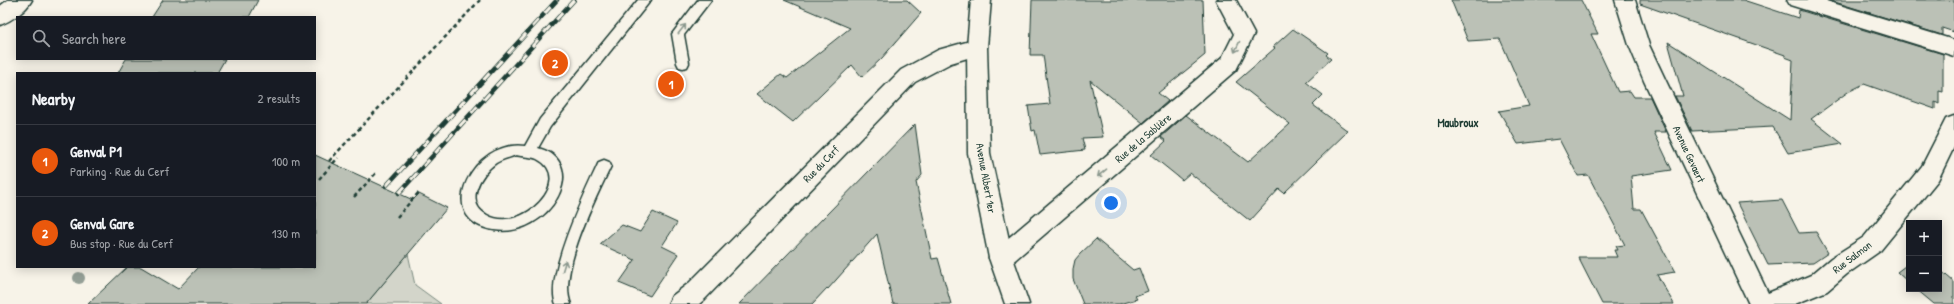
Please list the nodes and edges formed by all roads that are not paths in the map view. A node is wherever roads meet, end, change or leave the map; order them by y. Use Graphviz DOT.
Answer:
graph roads {
  1 [pos="22,0"];
  2 [pos="646,0"];
  3 [pos="705,0"];
  4 [pos="981,0"];
  5 [pos="1226,0"];
  6 [pos="1625,0"];
  7 [pos="1797,0"];
  8 [pos="0,17"];
  9 [pos="977,47"];
  10 [pos="1954,48"];
  11 [pos="683,63"];
  12 [pos="1954,125"];
  13 [pos="530,150"];
  14 [pos="604,166"];
  15 [pos="1001,258"];
  16 [pos="564,304"];
  17 [pos="680,304"];
  18 [pos="1017,304"];
  19 [pos="1761,304"];
  20 [pos="1768,304"];
  1 -- 8 [label="street"];
  2 -- 13 [label="lane"];
  11 -- 3 [label="lane, one-way"];
  4 -- 9 [label="street, Avenue Albert 1er"];
  5 -- 15 [label="street, Rue de la Sablière, one-way"];
  6 -- 19 [label="street, Avenue Gevaert"];
  7 -- 10 [label="street"];
  9 -- 15 [label="street, Avenue Albert 1er"];
  9 -- 17 [label="street, Rue du Cerf"];
  12 -- 20 [label="street, Rue Salmon"];
  13 -- 13 [label="lane"];
  16 -- 14 [label="lane, one-way"];
  15 -- 18 [label="street, Avenue Albert 1er"];
}
